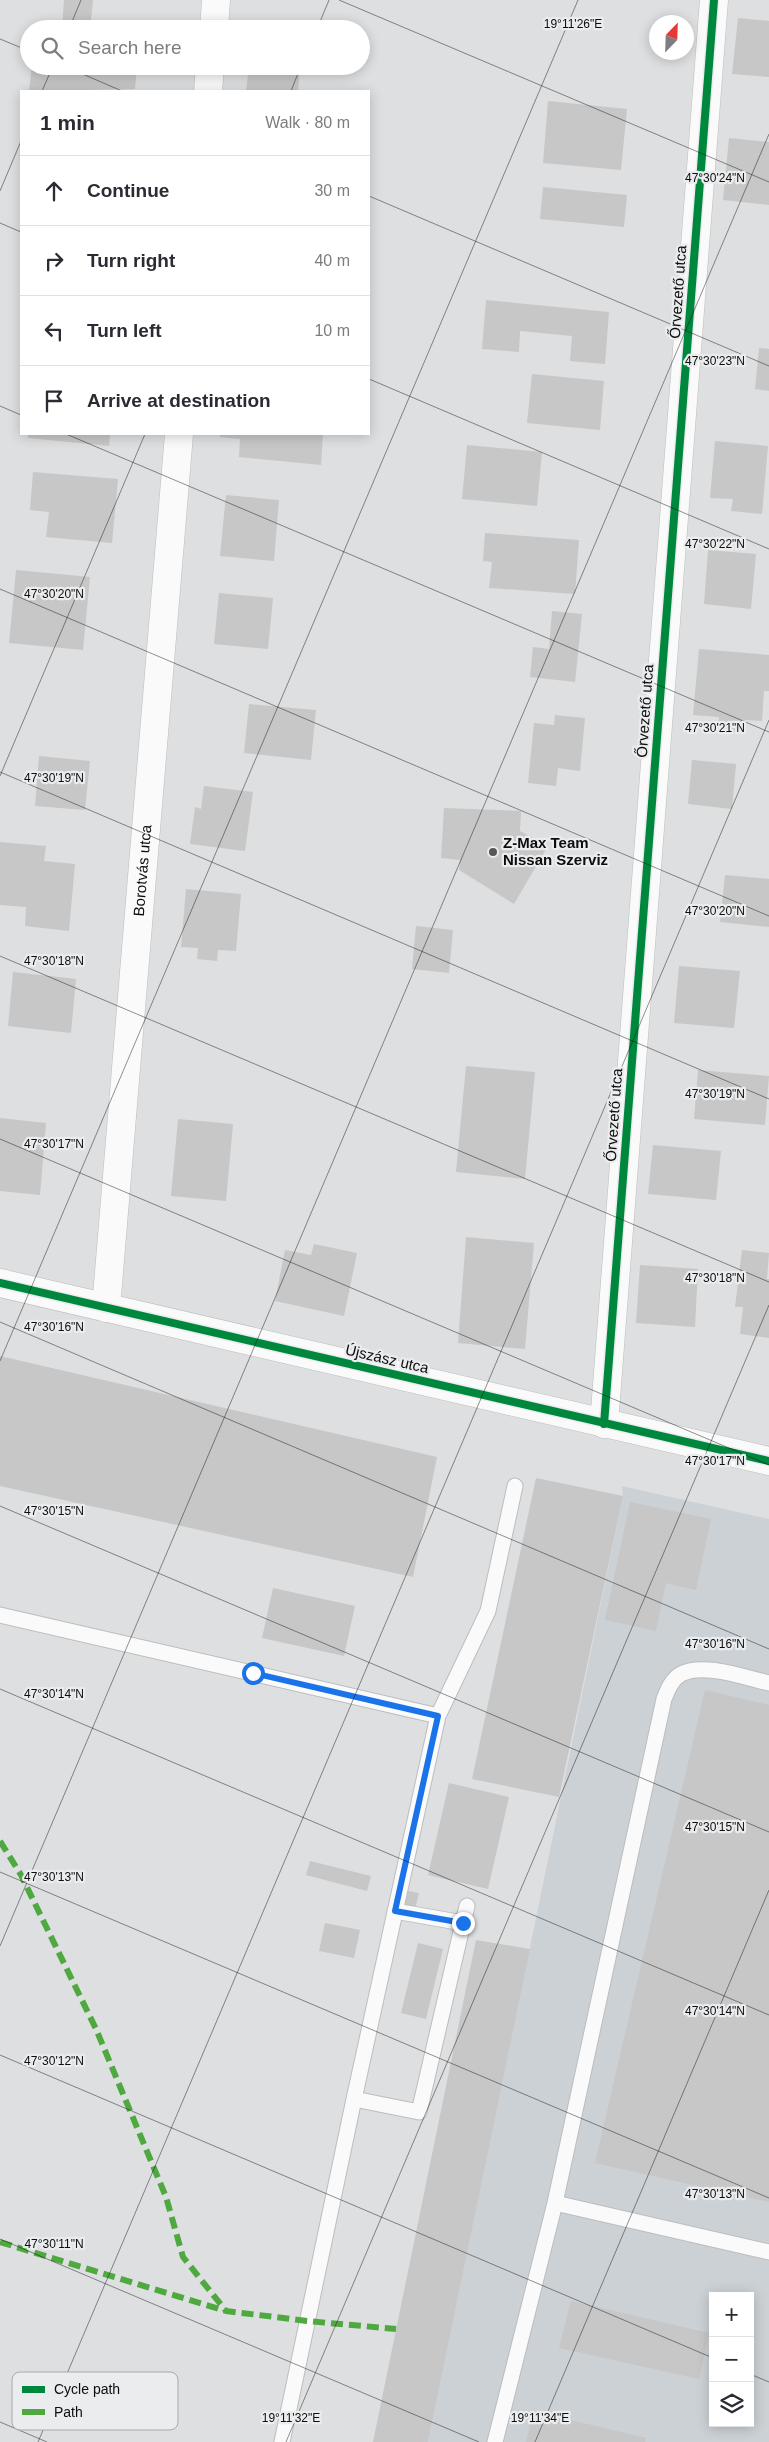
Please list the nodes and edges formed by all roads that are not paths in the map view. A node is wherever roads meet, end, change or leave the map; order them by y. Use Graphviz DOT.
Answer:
graph roads {
  1 [pos="216,0"];
  2 [pos="714,0"];
  3 [pos="215,20"];
  4 [pos="209,75"];
  5 [pos="208,90"];
  6 [pos="180,435"];
  7 [pos="0,1283"];
  8 [pos="106,1308"];
  9 [pos="604,1424"];
  10 [pos="769,1461"];
  11 [pos="515,1486"];
  12 [pos="0,1615"];
  13 [pos="769,1683"];
  14 [pos="438,1716"];
  15 [pos="467,1906"];
  16 [pos="395,1911"];
  17 [pos="463,1923"];
  18 [pos="354,2100"];
  19 [pos="555,2203"];
  20 [pos="769,2252"];
  21 [pos="282,2442"];
  22 [pos="495,2442"];
  1 -- 3 [label="street"];
  2 -- 9 [label="street, Őrvezető utca"];
  4 -- 5 [label="street"];
  6 -- 8 [label="street, Borotvás utca"];
  7 -- 8 [label="street, Újszász utca"];
  8 -- 9 [label="street, Újszász utca"];
  9 -- 10 [label="street, Újszász utca"];
  11 -- 14 [label="lane"];
  12 -- 14 [label="lane"];
  13 -- 19 [label="lane"];
  14 -- 16 [label="lane"];
  15 -- 17 [label="lane"];
  16 -- 17 [label="lane"];
  16 -- 18 [label="lane"];
  17 -- 18 [label="lane"];
  18 -- 21 [label="lane"];
  19 -- 20 [label="lane"];
  19 -- 22 [label="lane"];
}
